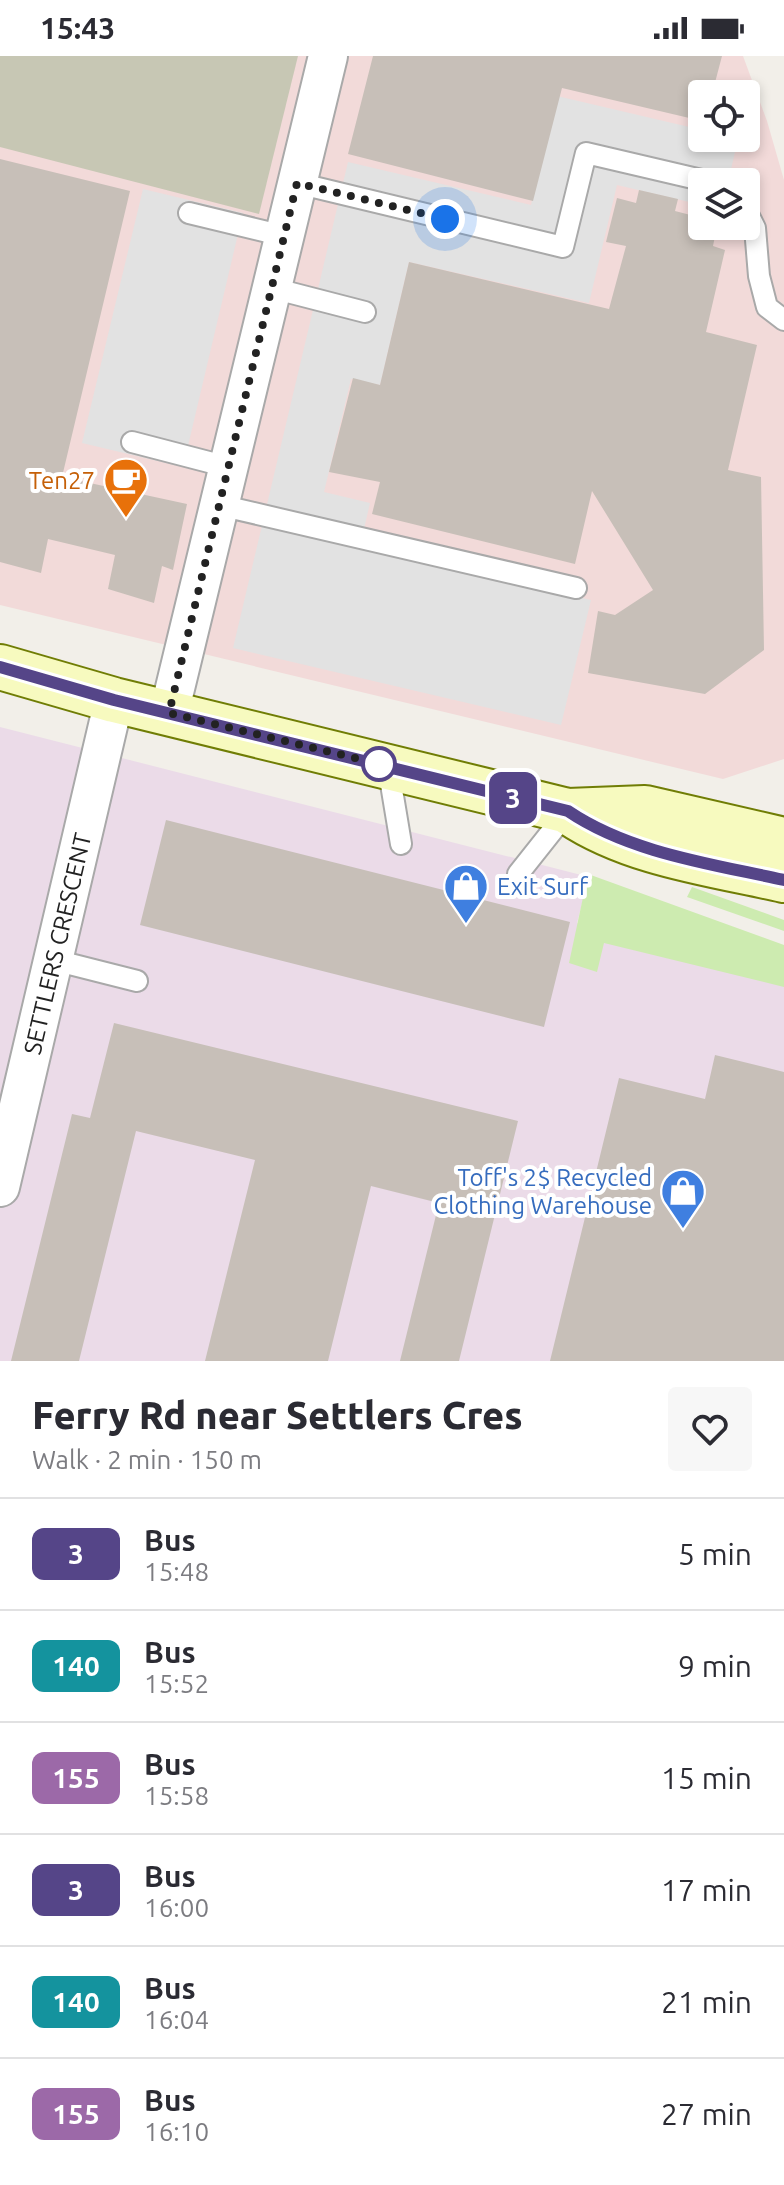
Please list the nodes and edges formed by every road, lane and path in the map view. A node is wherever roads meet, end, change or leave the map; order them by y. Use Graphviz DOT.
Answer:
graph roads {
  1 [pos="328,56"];
  2 [pos="688,177"];
  3 [pos="297,183"];
  4 [pos="189,213"];
  5 [pos="284,236"];
  6 [pos="756,240"];
  7 [pos="272,288"];
  8 [pos="365,312"];
  9 [pos="784,320"];
  10 [pos="132,442"];
  11 [pos="228,467"];
  12 [pos="219,505"];
  13 [pos="576,588"];
  14 [pos="0,667"];
  15 [pos="114,700"];
  16 [pos="169,713"];
  17 [pos="388,766"];
  18 [pos="568,811"];
  19 [pos="771,834"];
  20 [pos="401,844"];
  21 [pos="518,874"];
  22 [pos="784,880"];
  23 [pos="54,960"];
  24 [pos="137,981"];
  25 [pos="11,1091"];
  26 [pos="1,1182"];
  1 -- 3 [label="street"];
  2 -- 3 [label="lane"];
  3 -- 5 [label="street"];
  4 -- 5 [label="lane"];
  5 -- 7 [label="street"];
  6 -- 9 [label="lane"];
  7 -- 8 [label="lane"];
  7 -- 11 [label="street"];
  10 -- 11 [label="lane"];
  11 -- 12 [label="street"];
  12 -- 13 [label="lane"];
  12 -- 16 [label="street"];
  14 -- 15 [label="main road"];
  15 -- 16 [label="main road"];
  15 -- 23 [label="street, SETTLERS CRESCENT"];
  16 -- 17 [label="main road"];
  17 -- 18 [label="main road"];
  17 -- 20 [label="lane"];
  18 -- 19 [label="main road"];
  18 -- 21 [label="lane"];
  18 -- 22 [label="main road"];
  23 -- 24 [label="lane"];
  23 -- 25 [label="street, SETTLERS CRESCENT"];
  25 -- 26 [label="street, SETTLERS CRESCENT"];
}
